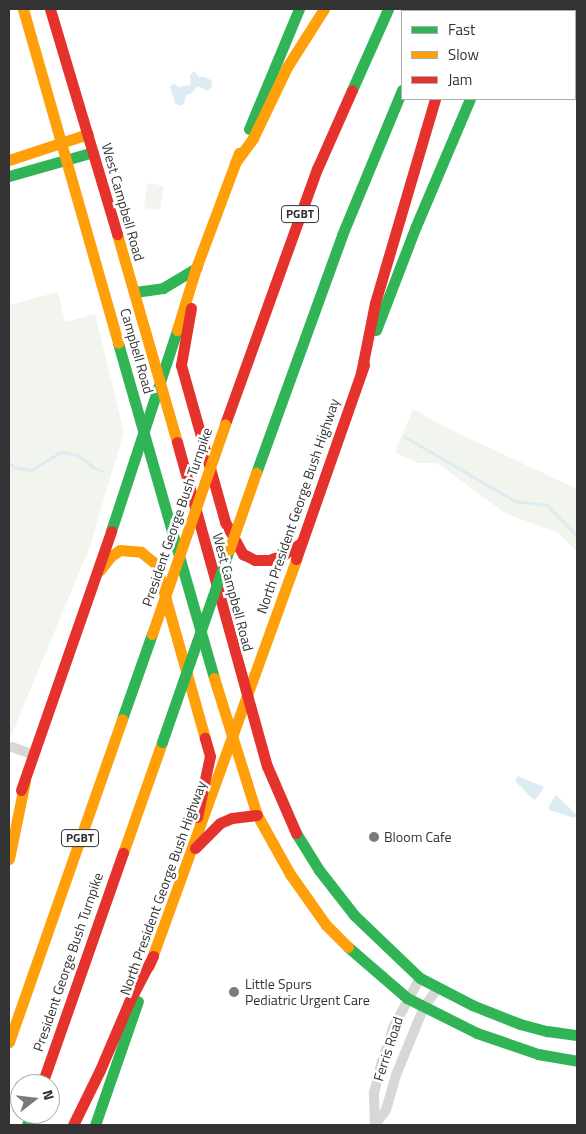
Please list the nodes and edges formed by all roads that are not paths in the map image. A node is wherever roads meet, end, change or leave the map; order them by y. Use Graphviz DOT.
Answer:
graph roads {
  1 [pos="23,9"];
  2 [pos="50,9"];
  3 [pos="300,9"];
  4 [pos="324,9"];
  5 [pos="388,9"];
  6 [pos="401,92"];
  7 [pos="435,100"];
  8 [pos="470,100"];
  9 [pos="88,134"];
  10 [pos="62,142"];
  11 [pos="93,152"];
  12 [pos="67,159"];
  13 [pos="9,160"];
  14 [pos="235,163"];
  15 [pos="9,176"];
  16 [pos="196,268"];
  17 [pos="135,292"];
  18 [pos="361,373"];
  19 [pos="161,382"];
  20 [pos="145,432"];
  21 [pos="301,543"];
  22 [pos="93,578"];
  23 [pos="247,697"];
  24 [pos="232,741"];
  25 [pos="12,747"];
  26 [pos="34,755"];
  27 [pos="24,781"];
  28 [pos="257,816"];
  29 [pos="9,826"];
  30 [pos="190,855"];
  31 [pos="9,859"];
  32 [pos="153,956"];
  33 [pos="420,978"];
  34 [pos="438,988"];
  35 [pos="407,998"];
  36 [pos="424,1007"];
  37 [pos="577,1035"];
  38 [pos="9,1042"];
  39 [pos="577,1061"];
  40 [pos="46,1074"];
  41 [pos="73,1125"];
  42 [pos="95,1125"];
  43 [pos="375,1125"];
  1 -- 10 [label="main road"];
  2 -- 9 [label="main road, West Campbell Road"];
  3 -- 14 [label="main road"];
  4 -- 14 [label="main road"];
  5 -- 38 [label="main road, President George Bush Turnpike / PGBT, bridge"];
  6 -- 40 [label="main road, President George Bush Turnpike, bridge"];
  7 -- 18 [label="main road"];
  8 -- 18 [label="main road, North President George Bush Highway"];
  9 -- 10 [label="main road"];
  9 -- 11 [label="main road, West Campbell Road"];
  10 -- 12 [label="main road"];
  10 -- 13 [label="main road"];
  11 -- 12 [label="main road"];
  11 -- 17 [label="main road, West Campbell Road"];
  12 -- 15 [label="main road"];
  12 -- 20 [label="main road, Campbell Road"];
  14 -- 16 [label="main road"];
  16 -- 17 [label="main road"];
  16 -- 19 [label="main road"];
  16 -- 21 [label="main road"];
  17 -- 19 [label="main road, West Campbell Road"];
  18 -- 21 [label="main road, North President George Bush Highway"];
  19 -- 20 [label="main road"];
  19 -- 23 [label="main road, West Campbell Road"];
  20 -- 22 [label="main road"];
  20 -- 24 [label="main road"];
  21 -- 23 [label="main road, North President George Bush Highway"];
  22 -- 26 [label="main road"];
  22 -- 30 [label="main road"];
  23 -- 24 [label="main road, North President George Bush Highway"];
  23 -- 33 [label="main road, West Campbell Road"];
  24 -- 28 [label="main road"];
  24 -- 30 [label="main road, North President George Bush Highway"];
  25 -- 26 [label="street"];
  26 -- 27 [label="main road"];
  27 -- 29 [label="main road"];
  27 -- 31 [label="main road"];
  28 -- 30 [label="main road"];
  28 -- 35 [label="main road"];
  30 -- 32 [label="main road, North President George Bush Highway"];
  32 -- 41 [label="main road"];
  32 -- 42 [label="main road, North President George Bush Highway"];
  33 -- 34 [label="main road, West Campbell Road"];
  33 -- 35 [label="street, Ferris Road"];
  34 -- 36 [label="street, Ferris Road"];
  34 -- 37 [label="main road, West Campbell Road"];
  35 -- 36 [label="main road"];
  35 -- 43 [label="street, Ferris Road"];
  36 -- 39 [label="main road"];
  36 -- 43 [label="street, Ferris Road"];
}
